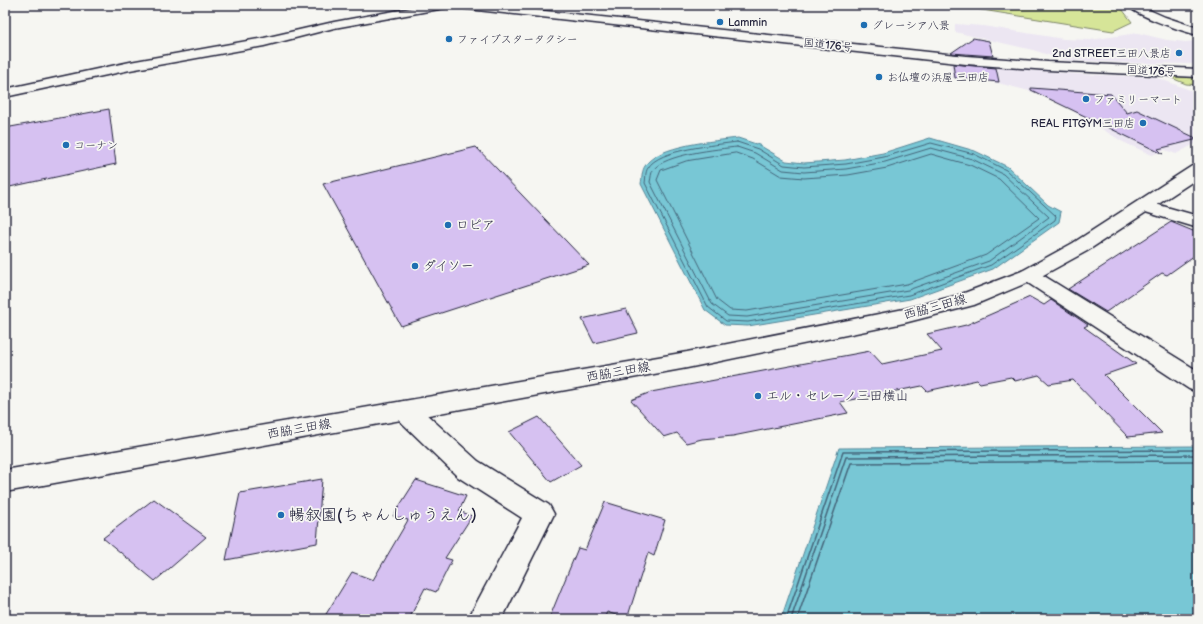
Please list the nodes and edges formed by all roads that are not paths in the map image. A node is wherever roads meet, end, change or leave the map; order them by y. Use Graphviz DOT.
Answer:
graph roads {
  1 [pos="445,5"];
  2 [pos="459,5"];
  3 [pos="1133,5"];
  4 [pos="1198,32"];
  5 [pos="1198,74"];
  6 [pos="5,93"];
  7 [pos="1198,170"];
  8 [pos="1145,206"];
  9 [pos="1198,222"];
  10 [pos="1029,275"];
  11 [pos="1198,383"];
  12 [pos="405,410"];
  13 [pos="5,481"];
  14 [pos="485,619"];
  1 -- 6 [label="main road"];
  2 -- 5 [label="main road, 国道176号"];
  3 -- 4 [label="main road"];
  7 -- 8 [label="main road, 西脇三田線"];
  8 -- 9 [label="main road"];
  8 -- 10 [label="main road, 西脇三田線"];
  10 -- 11 [label="main road"];
  10 -- 12 [label="main road, 西脇三田線"];
  12 -- 13 [label="main road, 西脇三田線"];
  12 -- 14 [label="main road"];
}
